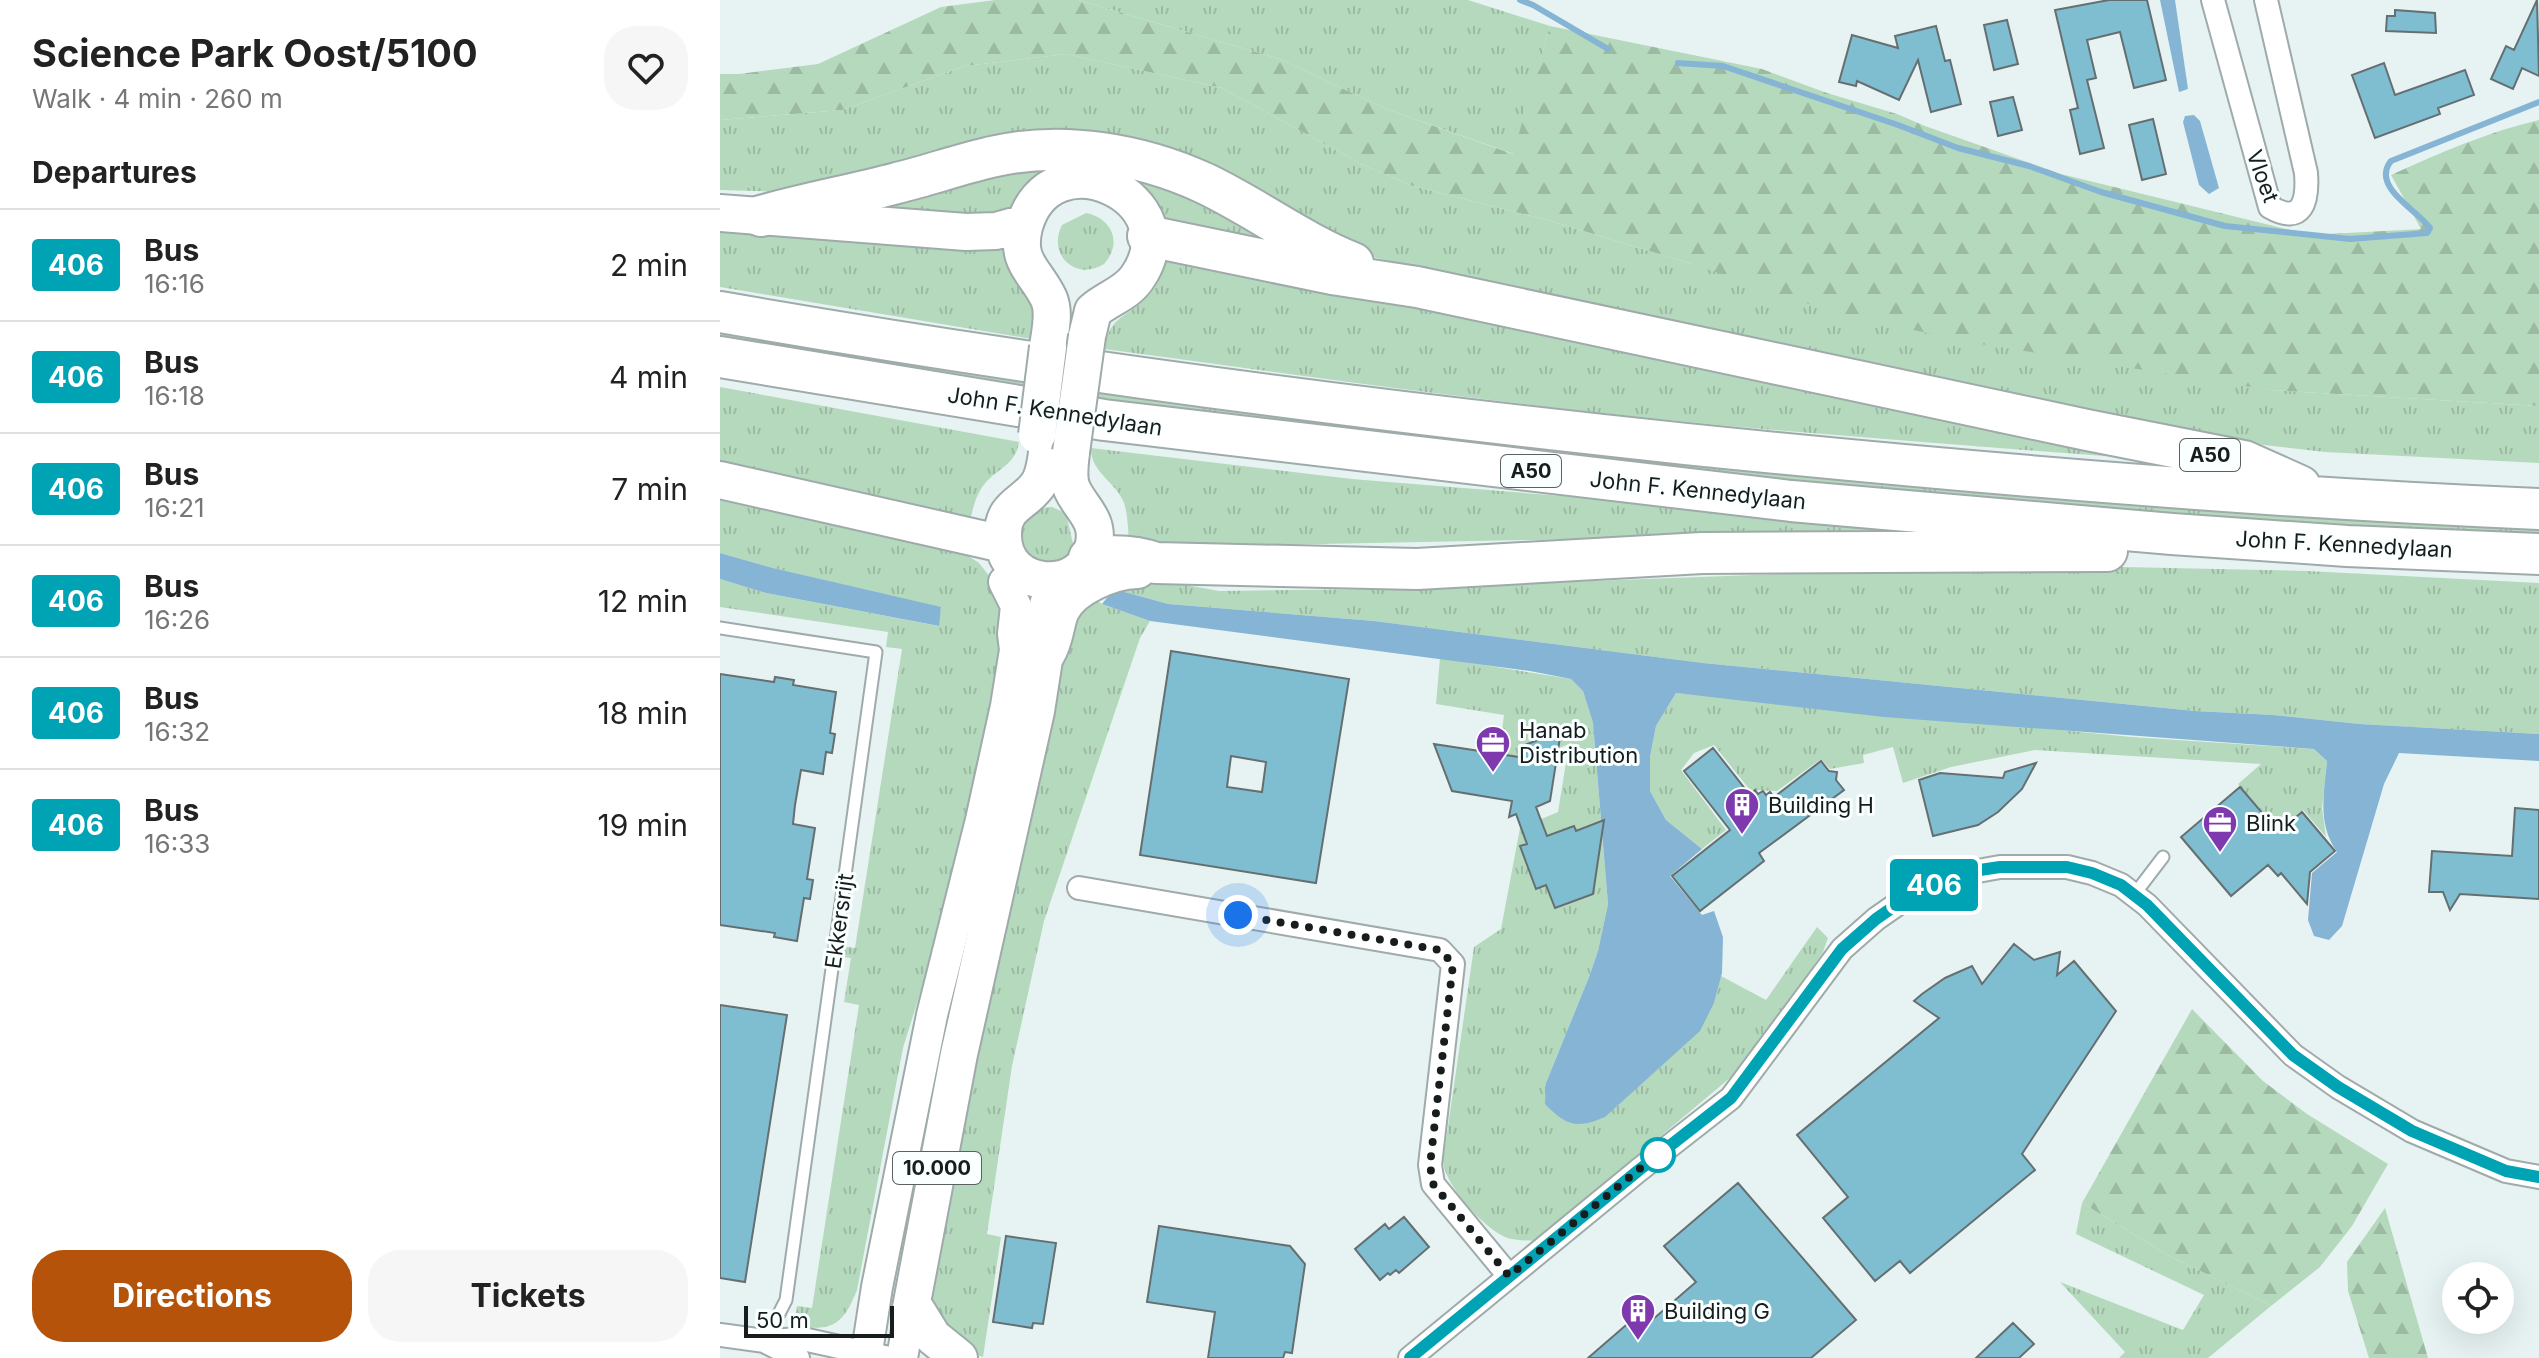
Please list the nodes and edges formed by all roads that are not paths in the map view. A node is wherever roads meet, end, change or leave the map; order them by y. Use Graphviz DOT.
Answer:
graph roads {
  1 [pos="2213,0"];
  2 [pos="2266,0"];
  3 [pos="720,213"];
  4 [pos="761,216"];
  5 [pos="1025,223"];
  6 [pos="1148,236"];
  7 [pos="1417,287"];
  8 [pos="720,312"];
  9 [pos="1066,333"];
  10 [pos="720,357"];
  11 [pos="1051,450"];
  12 [pos="720,480"];
  13 [pos="2326,498"];
  14 [pos="2539,509"];
  15 [pos="995,542"];
  16 [pos="2347,546"];
  17 [pos="2539,554"];
  18 [pos="1089,558"];
  19 [pos="1156,563"];
  20 [pos="1029,579"];
  21 [pos="720,628"];
  22 [pos="1030,651"];
  23 [pos="2163,857"];
  24 [pos="1079,888"];
  25 [pos="2134,895"];
  26 [pos="2539,1177"];
  27 [pos="1509,1276"];
  28 [pos="911,1308"];
  29 [pos="720,1335"];
  30 [pos="765,1341"];
  31 [pos="874,1356"];
  32 [pos="798,1358"];
  33 [pos="902,1358"];
  34 [pos="959,1358"];
  35 [pos="1410,1358"];
  1 -- 2 [label="street, Vloet"];
  3 -- 4 [label="highway"];
  4 -- 5 [label="highway"];
  4 -- 7 [label="highway, A50"];
  5 -- 6 [label="highway"];
  5 -- 9 [label="highway"];
  6 -- 7 [label="highway, A50"];
  6 -- 9 [label="highway"];
  6 -- 9 [label="highway"];
  7 -- 13 [label="highway, A50"];
  8 -- 13 [label="highway, John F. Kennedylaan / A50"];
  9 -- 11 [label="highway, bridge"];
  10 -- 16 [label="highway, John F. Kennedylaan / A50"];
  11 -- 15 [label="highway"];
  11 -- 18 [label="highway"];
  12 -- 15 [label="highway"];
  13 -- 14 [label="highway, John F. Kennedylaan / A50"];
  15 -- 20 [label="highway"];
  16 -- 17 [label="highway, John F. Kennedylaan / A50"];
  16 -- 19 [label="highway, A50"];
  18 -- 19 [label="highway, A50"];
  18 -- 20 [label="highway"];
  19 -- 22 [label="highway, A50"];
  20 -- 22 [label="main road, 10.000"];
  20 -- 22 [label="highway, 10.000"];
  21 -- 30 [label="lane, Ekkersrijt"];
  22 -- 28 [label="highway, 10.000"];
  22 -- 31 [label="main road, 10.000"];
  23 -- 25 [label="lane"];
  24 -- 27 [label="street"];
  25 -- 26 [label="street"];
  25 -- 27 [label="street"];
  27 -- 35 [label="street"];
  28 -- 33 [label="main road, 10.000"];
  28 -- 34 [label="highway"];
  29 -- 30 [label="street"];
  30 -- 31 [label="street"];
  30 -- 32 [label="street"];
}
